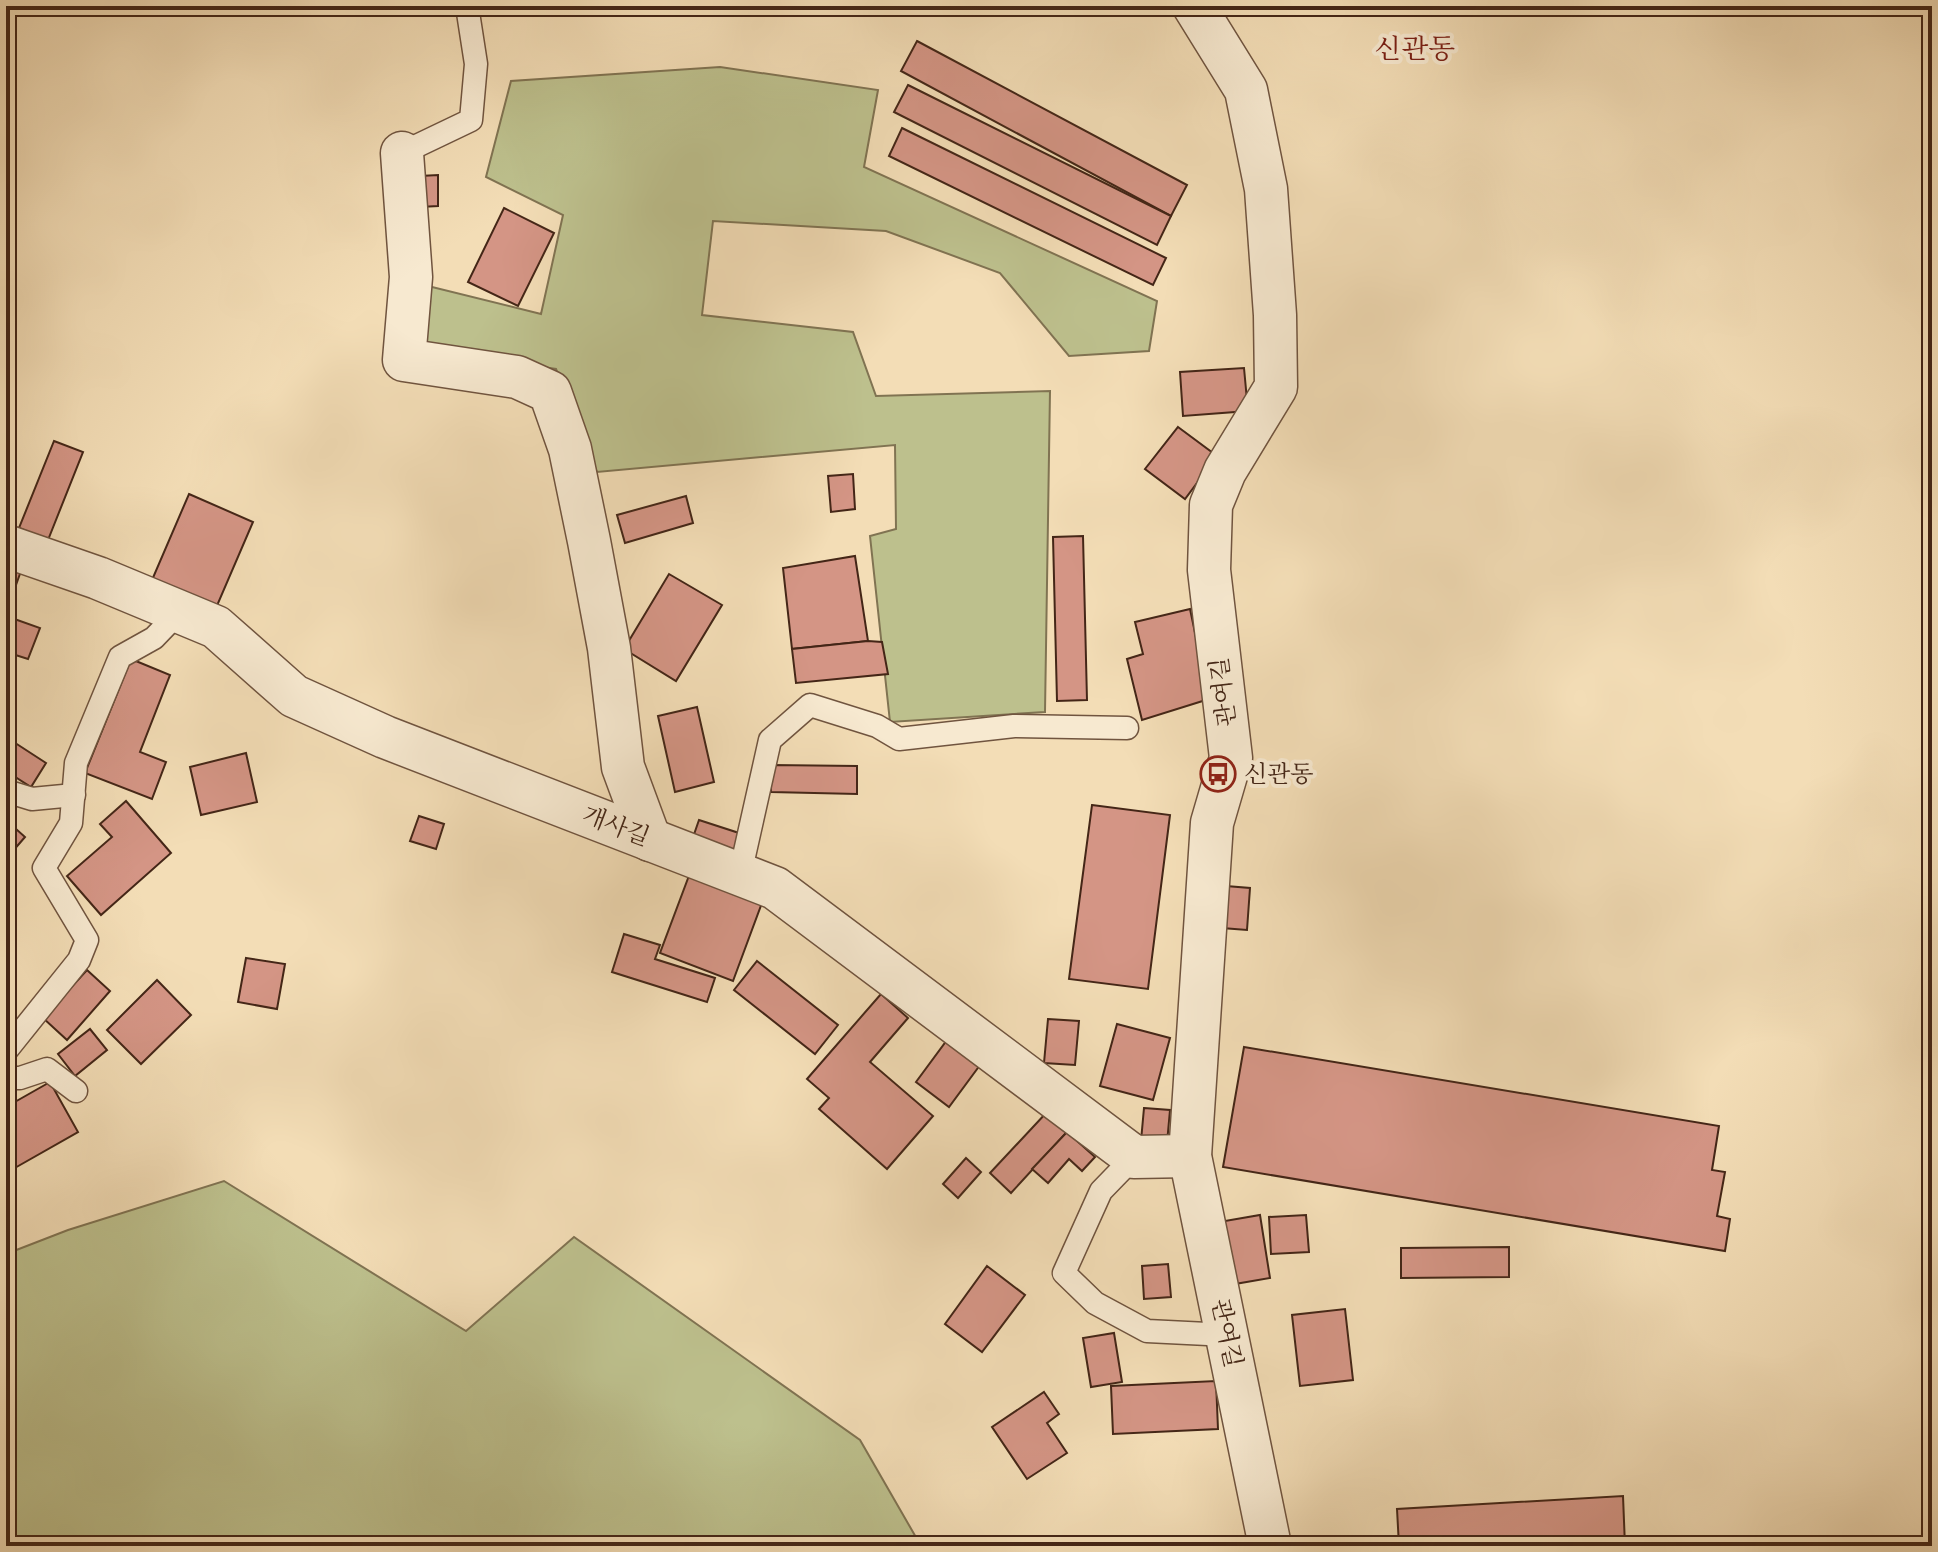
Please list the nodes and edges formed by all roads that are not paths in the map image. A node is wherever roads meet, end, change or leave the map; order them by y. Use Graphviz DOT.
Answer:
graph roads {
  1 [pos="467,6"];
  2 [pos="1194,6"];
  3 [pos="402,153"];
  4 [pos="6,546"];
  5 [pos="179,612"];
  6 [pos="1127,728"];
  7 [pos="6,791"];
  8 [pos="74,795"];
  9 [pos="650,840"];
  10 [pos="740,874"];
  11 [pos="6,1051"];
  12 [pos="6,1078"];
  13 [pos="76,1091"];
  14 [pos="1190,1156"];
  15 [pos="1134,1157"];
  16 [pos="1228,1335"];
  17 [pos="1270,1546"];
  1 -- 3 [label="lane"];
  2 -- 14 [label="street, 관여길"];
  3 -- 9 [label="street"];
  4 -- 5 [label="street, 개사길"];
  5 -- 8 [label="lane"];
  5 -- 9 [label="street, 개사길"];
  6 -- 10 [label="lane"];
  7 -- 8 [label="lane"];
  8 -- 11 [label="lane"];
  9 -- 10 [label="street, 개사길"];
  10 -- 15 [label="street, 개사길"];
  12 -- 13 [label="lane"];
  14 -- 15 [label="street"];
  14 -- 16 [label="street, 관여길"];
  15 -- 16 [label="lane"];
  16 -- 17 [label="street, 관여길"];
}
